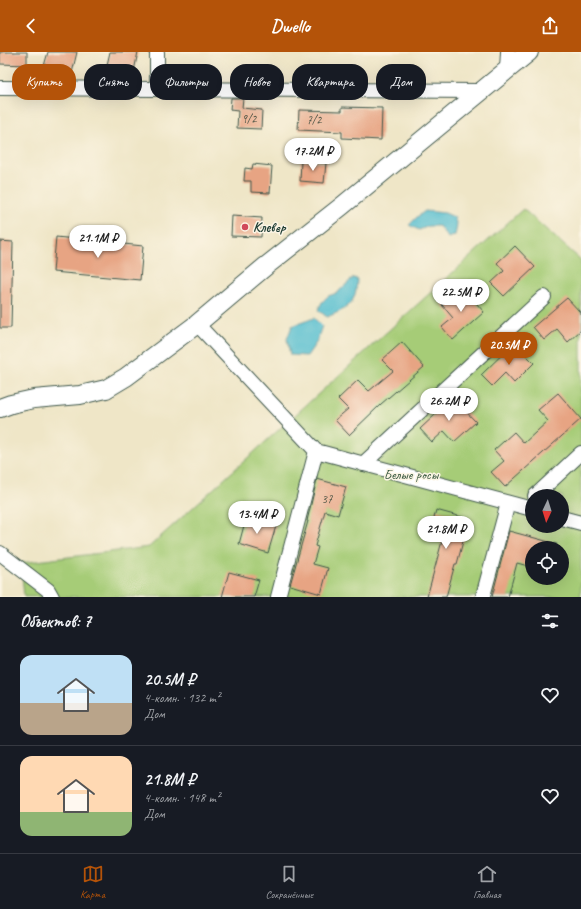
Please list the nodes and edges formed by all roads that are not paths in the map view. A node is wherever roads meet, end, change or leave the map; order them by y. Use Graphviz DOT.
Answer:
graph roads {
  1 [pos="157,52"];
  2 [pos="529,52"];
  3 [pos="508,60"];
  4 [pos="157,64"];
  5 [pos="0,88"];
  6 [pos="150,89"];
  7 [pos="222,89"];
  8 [pos="481,91"];
  9 [pos="544,297"];
  10 [pos="197,324"];
  11 [pos="0,408"];
  12 [pos="316,451"];
  13 [pos="581,453"];
  14 [pos="363,464"];
  15 [pos="542,489"];
  16 [pos="508,503"];
  17 [pos="525,505"];
  18 [pos="569,520"];
  19 [pos="581,523"];
  20 [pos="0,554"];
  21 [pos="483,596"];
  22 [pos="52,597"];
  23 [pos="278,597"];
  1 -- 4 [label="street"];
  2 -- 3 [label="street"];
  3 -- 8 [label="street"];
  5 -- 6 [label="street"];
  7 -- 8 [label="street"];
  8 -- 10 [label="street"];
  9 -- 14 [label="street"];
  10 -- 11 [label="street"];
  10 -- 12 [label="street"];
  12 -- 14 [label="street"];
  12 -- 23 [label="street"];
  13 -- 15 [label="street"];
  14 -- 16 [label="street"];
  16 -- 17 [label="street"];
  16 -- 21 [label="street"];
  18 -- 19 [label="street"];
  20 -- 22 [label="street"];
}
